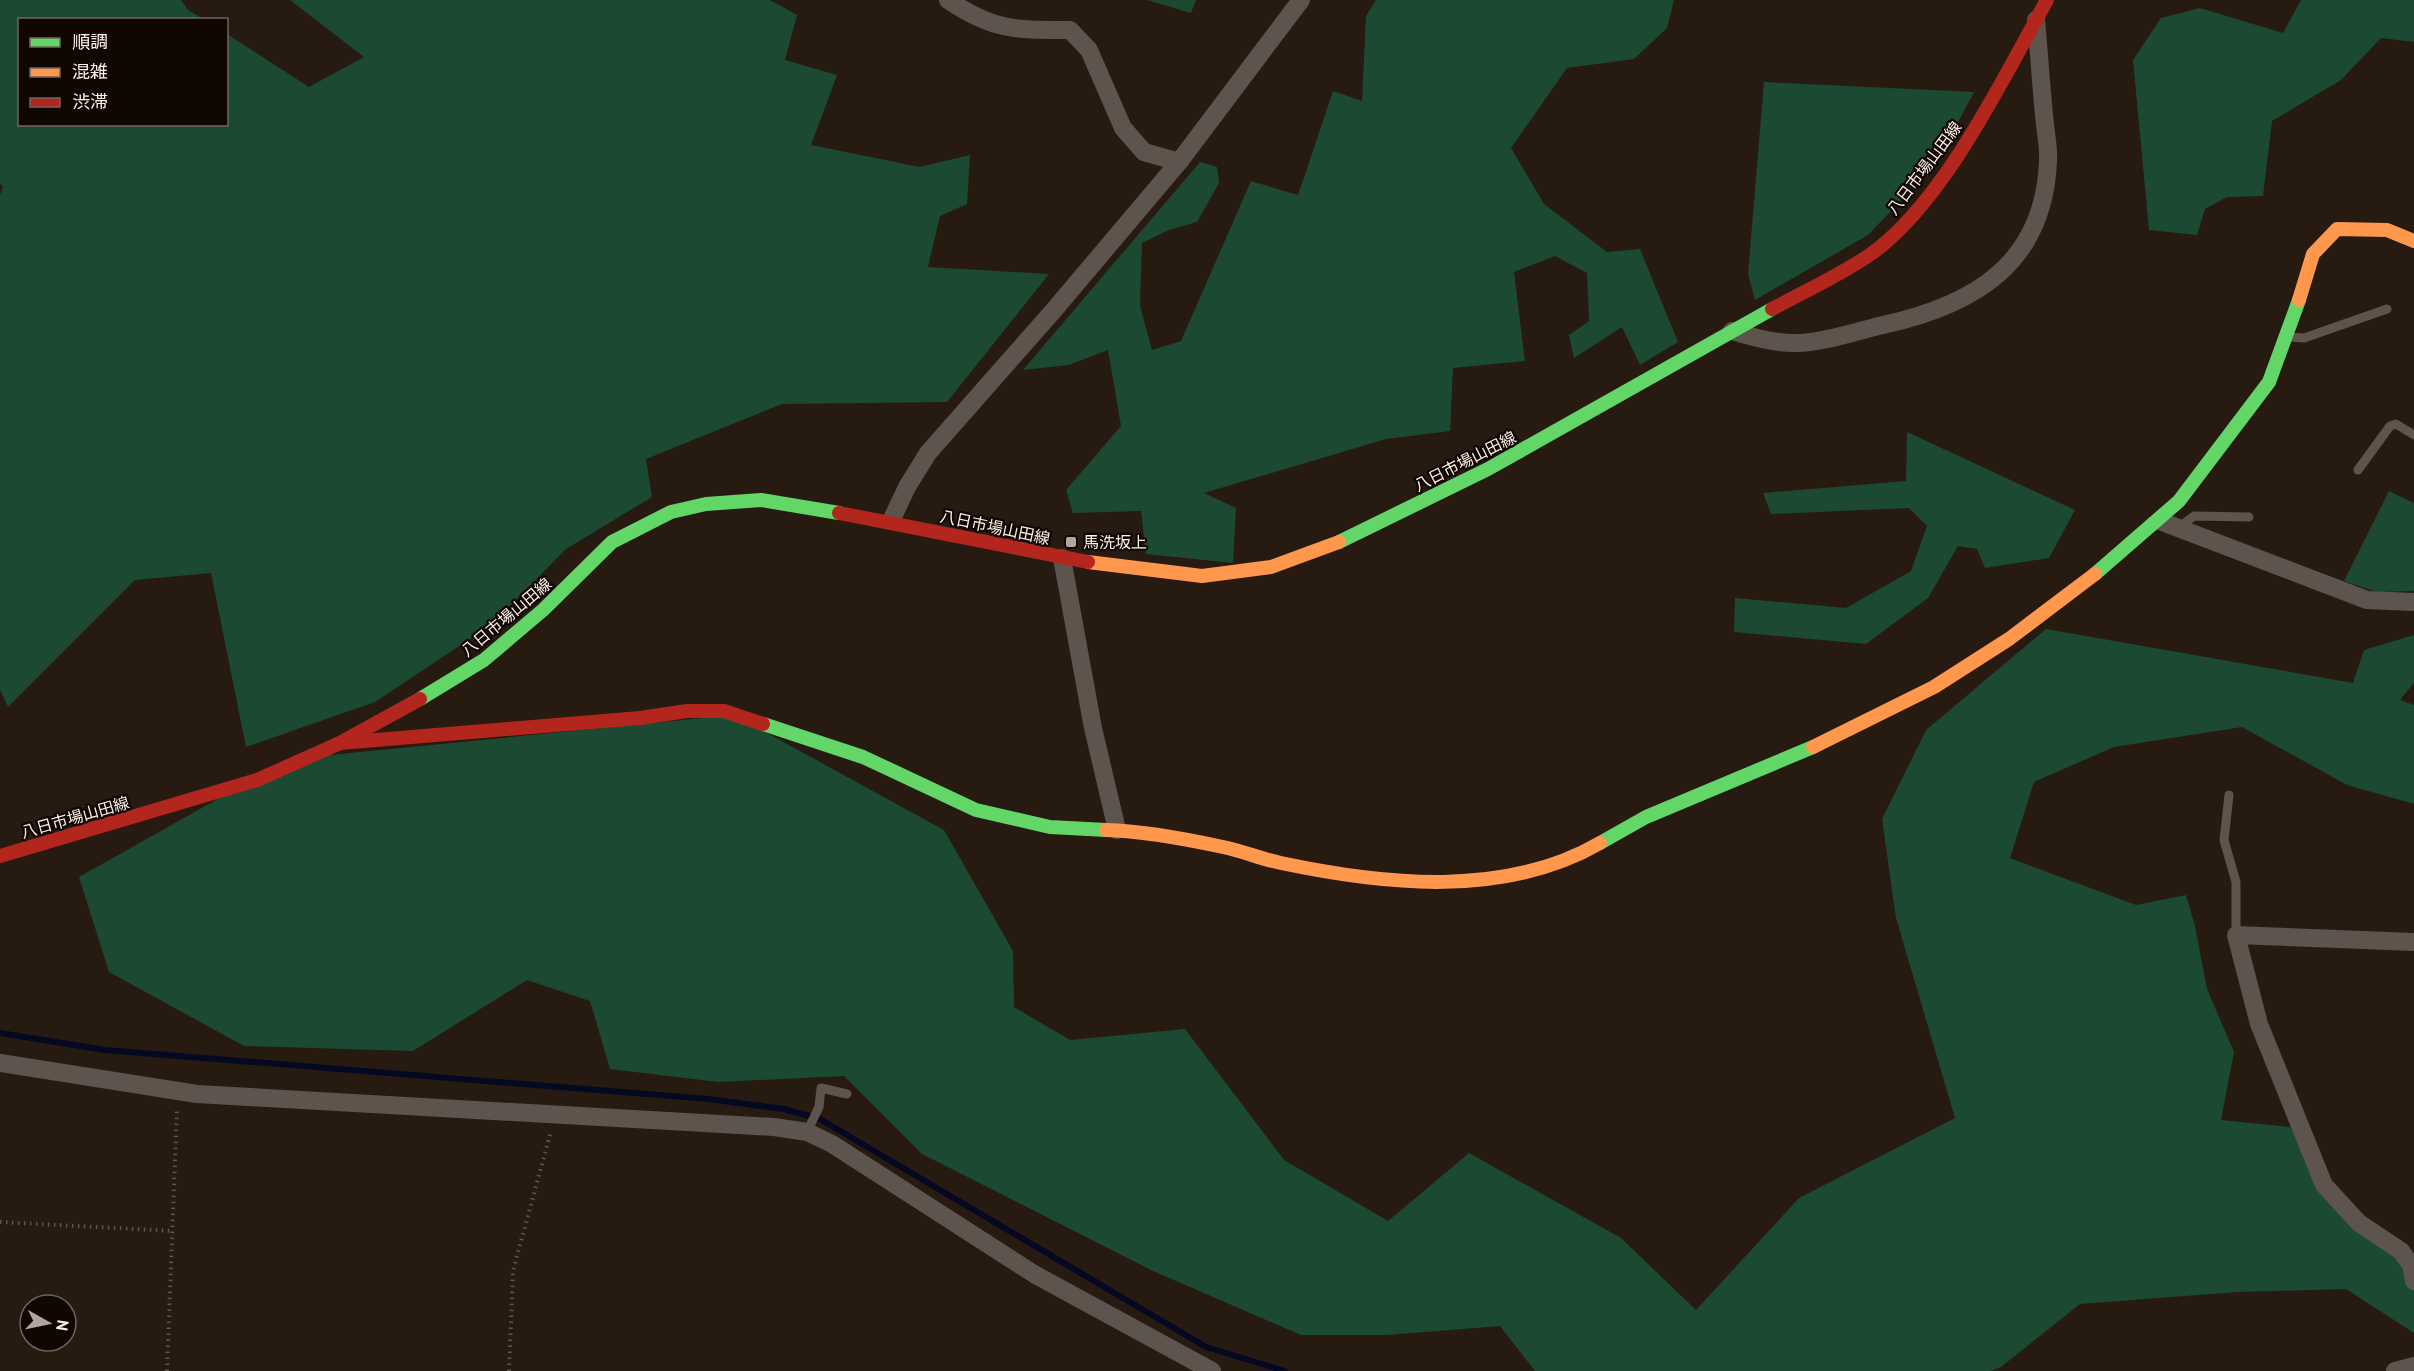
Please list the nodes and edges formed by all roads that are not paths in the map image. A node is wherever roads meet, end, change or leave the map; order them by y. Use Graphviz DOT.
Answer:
graph roads {
  1 [pos="948,0"];
  2 [pos="1301,0"];
  3 [pos="2047,0"];
  4 [pos="2036,19"];
  5 [pos="1179,162"];
  6 [pos="2414,241"];
  7 [pos="2387,309"];
  8 [pos="1732,331"];
  9 [pos="2287,337"];
  10 [pos="2414,435"];
  11 [pos="2358,470"];
  12 [pos="2248,517"];
  13 [pos="891,521"];
  14 [pos="2160,521"];
  15 [pos="2178,528"];
  16 [pos="1062,558"];
  17 [pos="2414,602"];
  18 [pos="340,743"];
  19 [pos="2229,795"];
  20 [pos="1117,830"];
  21 [pos="0,856"];
  22 [pos="2236,935"];
  23 [pos="2414,942"];
  24 [pos="0,1063"];
  25 [pos="847,1095"];
  26 [pos="807,1132"];
  27 [pos="2414,1281"];
  28 [pos="2414,1366"];
  29 [pos="1212,1371"];
  30 [pos="2395,1371"];
  1 -- 5 [label="street"];
  2 -- 5 [label="street"];
  3 -- 4 [label="main road, 八日市場山田線"];
  4 -- 8 [label="main road, 八日市場山田線"];
  4 -- 8 [label="street"];
  5 -- 13 [label="street"];
  6 -- 9 [label="main road"];
  7 -- 9 [label="lane"];
  8 -- 16 [label="main road, 八日市場山田線"];
  9 -- 14 [label="main road"];
  10 -- 11 [label="lane"];
  12 -- 15 [label="lane"];
  13 -- 16 [label="main road, 八日市場山田線"];
  13 -- 18 [label="main road, 八日市場山田線"];
  14 -- 15 [label="street"];
  14 -- 20 [label="main road"];
  15 -- 17 [label="street"];
  16 -- 20 [label="street"];
  18 -- 20 [label="main road"];
  18 -- 21 [label="main road, 八日市場山田線"];
  19 -- 22 [label="lane"];
  22 -- 23 [label="street"];
  22 -- 27 [label="street"];
  24 -- 26 [label="street"];
  25 -- 26 [label="lane"];
  26 -- 29 [label="street"];
  28 -- 30 [label="street"];
}
